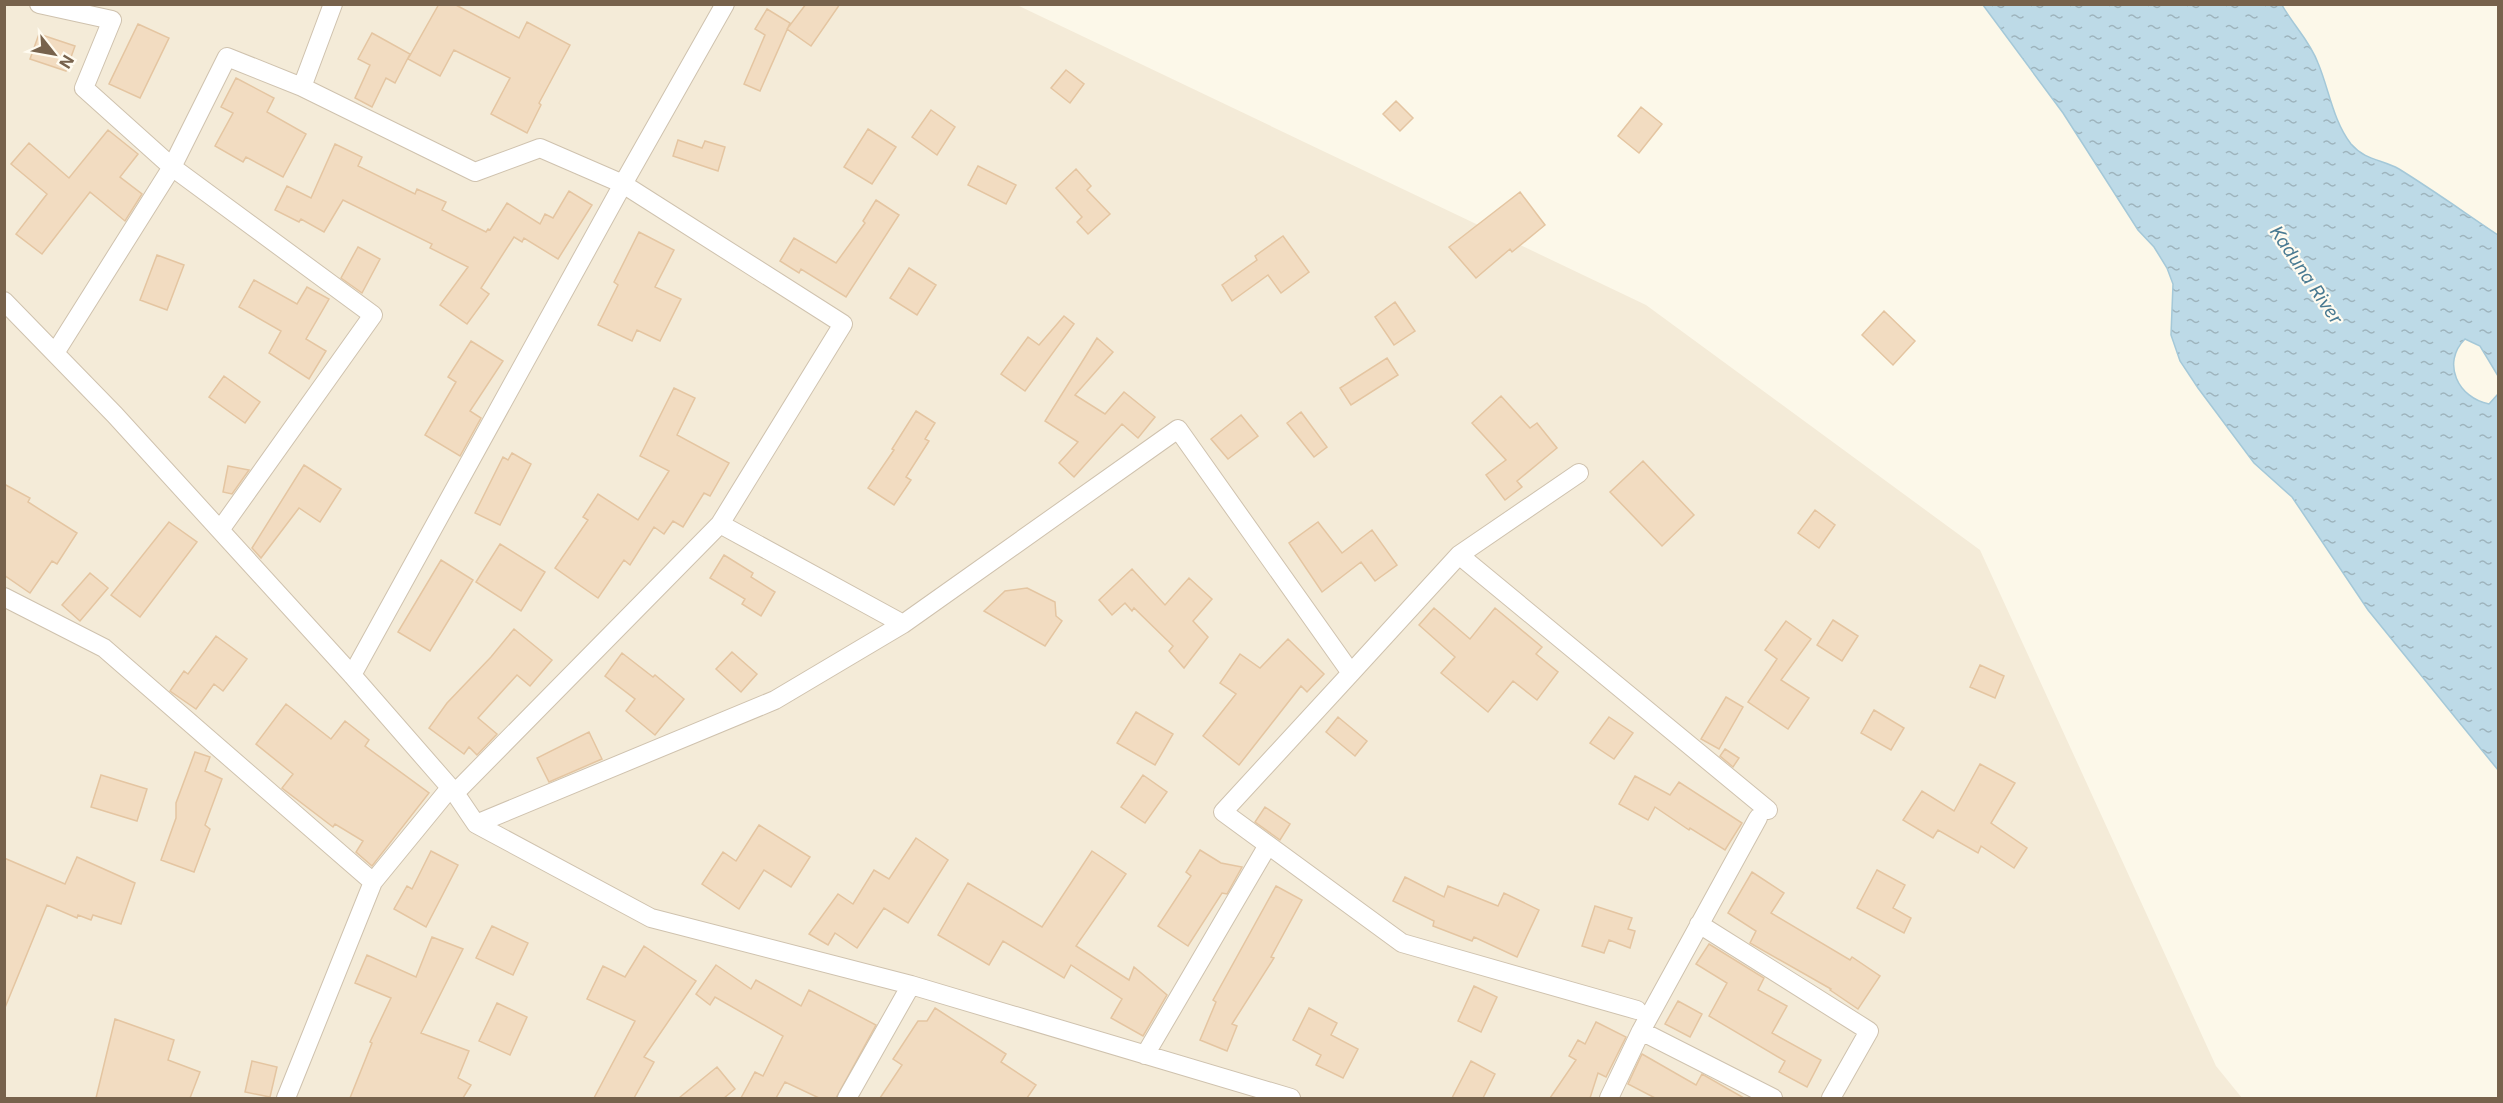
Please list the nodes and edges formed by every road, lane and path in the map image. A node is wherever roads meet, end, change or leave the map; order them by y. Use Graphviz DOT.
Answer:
graph roads {
  1 [pos="39,4"];
  2 [pos="333,4"];
  3 [pos="725,4"];
  4 [pos="302,87"];
  5 [pos="172,167"];
  6 [pos="623,184"];
  7 [pos="4,301"];
  8 [pos="55,353"];
  9 [pos="1580,473"];
  10 [pos="720,524"];
  11 [pos="220,530"];
  12 [pos="1459,555"];
  13 [pos="4,597"];
  14 [pos="903,624"];
  15 [pos="1351,673"];
  16 [pos="352,675"];
  17 [pos="452,790"];
  18 [pos="476,824"];
  19 [pos="1268,845"];
  20 [pos="373,882"];
  21 [pos="1699,924"];
  22 [pos="911,985"];
  23 [pos="1637,1010"];
  24 [pos="1641,1031"];
  25 [pos="1145,1055"];
  26 [pos="286,1098"];
  27 [pos="847,1098"];
  28 [pos="1291,1098"];
  29 [pos="1609,1098"];
  30 [pos="1773,1098"];
  31 [pos="1831,1098"];
  1 -- 5 [label="street"];
  2 -- 4 [label="street"];
  3 -- 6 [label="street"];
  4 -- 5 [label="street"];
  4 -- 6 [label="street"];
  5 -- 8 [label="street"];
  5 -- 11 [label="street"];
  6 -- 10 [label="street"];
  6 -- 16 [label="street"];
  7 -- 8 [label="street"];
  8 -- 11 [label="street"];
  9 -- 12 [label="street"];
  10 -- 14 [label="street"];
  10 -- 17 [label="street"];
  11 -- 16 [label="street"];
  12 -- 15 [label="street"];
  12 -- 21 [label="street"];
  13 -- 20 [label="street"];
  14 -- 15 [label="street"];
  14 -- 18 [label="street"];
  15 -- 19 [label="street"];
  16 -- 17 [label="street"];
  17 -- 18 [label="street"];
  17 -- 20 [label="street"];
  18 -- 22 [label="street"];
  19 -- 23 [label="street"];
  19 -- 25 [label="street"];
  20 -- 26 [label="street"];
  21 -- 24 [label="street"];
  21 -- 31 [label="street"];
  22 -- 25 [label="street"];
  22 -- 27 [label="street"];
  24 -- 29 [label="street"];
  24 -- 30 [label="street"];
  25 -- 28 [label="street"];
}
